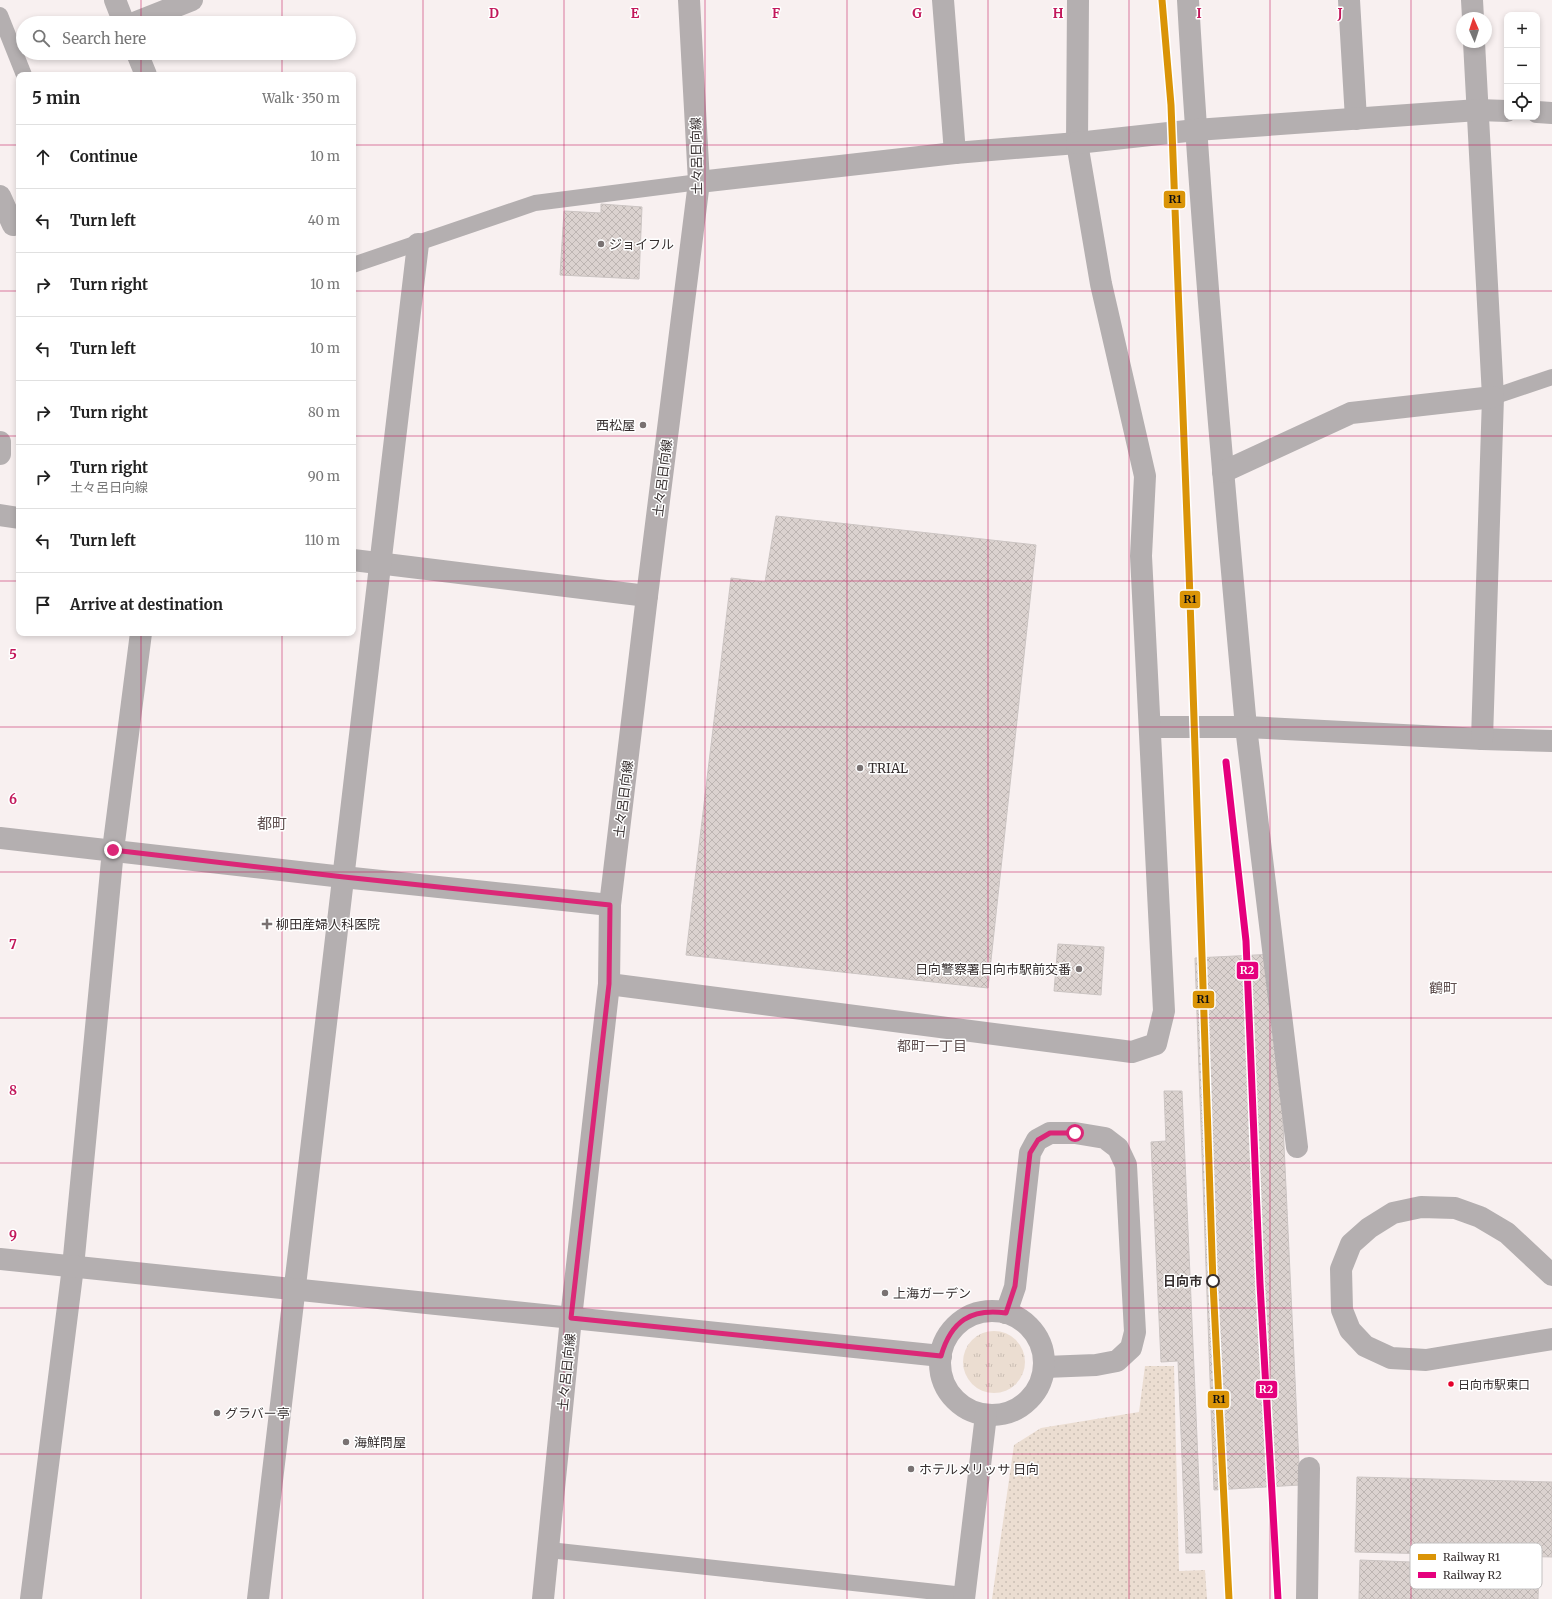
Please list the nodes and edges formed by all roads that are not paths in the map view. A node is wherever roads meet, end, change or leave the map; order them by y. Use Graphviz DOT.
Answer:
graph roads {
  1 [pos="115,0"];
  2 [pos="192,0"];
  3 [pos="688,0"];
  4 [pos="943,0"];
  5 [pos="1078,0"];
  6 [pos="1188,0"];
  7 [pos="1349,0"];
  8 [pos="1472,0"];
  9 [pos="1473,12"];
  10 [pos="0,15"];
  11 [pos="121,16"];
  12 [pos="152,16"];
  13 [pos="1474,48"];
  14 [pos="16,55"];
  15 [pos="18,60"];
  16 [pos="140,60"];
  17 [pos="23,72"];
  18 [pos="145,72"];
  19 [pos="1478,110"];
  20 [pos="1504,111"];
  21 [pos="1540,112"];
  22 [pos="1552,113"];
  23 [pos="1356,119"];
  24 [pos="1196,130"];
  25 [pos="1077,143"];
  26 [pos="955,153"];
  27 [pos="699,182"];
  28 [pos="0,196"];
  29 [pos="16,224"];
  30 [pos="418,244"];
  31 [pos="356,264"];
  32 [pos="1552,377"];
  33 [pos="1493,397"];
  34 [pos="0,442"];
  35 [pos="0,454"];
  36 [pos="1223,472"];
  37 [pos="0,515"];
  38 [pos="16,518"];
  39 [pos="356,560"];
  40 [pos="380,564"];
  41 [pos="647,596"];
  42 [pos="141,636"];
  43 [pos="1150,727"];
  44 [pos="1246,727"];
  45 [pos="1482,739"];
  46 [pos="1552,741"];
  47 [pos="0,838"];
  48 [pos="113,850"];
  49 [pos="344,877"];
  50 [pos="610,905"];
  51 [pos="609,984"];
  52 [pos="1297,1147"];
  53 [pos="0,1260"];
  54 [pos="73,1267"];
  55 [pos="1552,1275"];
  56 [pos="295,1290"];
  57 [pos="1006,1313"];
  58 [pos="571,1318"];
  59 [pos="1552,1338"];
  60 [pos="941,1356"];
  61 [pos="1045,1367"];
  62 [pos="986,1415"];
  63 [pos="1309,1468"];
  64 [pos="549,1550"];
  65 [pos="964,1597"];
  66 [pos="31,1599"];
  67 [pos="258,1599"];
  68 [pos="543,1599"];
  69 [pos="1307,1599"];
  1 -- 11 [label="street"];
  2 -- 12 [label="street"];
  3 -- 27 [label="main road, 土々呂日向線"];
  4 -- 26 [label="street"];
  5 -- 25 [label="street"];
  6 -- 24 [label="street"];
  7 -- 23 [label="street"];
  8 -- 9 [label="street"];
  10 -- 14 [label="lane"];
  13 -- 19 [label="street"];
  15 -- 17 [label="lane"];
  16 -- 18 [label="street"];
  19 -- 20 [label="street"];
  19 -- 23 [label="street"];
  19 -- 33 [label="street"];
  21 -- 22 [label="street"];
  23 -- 24 [label="street"];
  24 -- 25 [label="street"];
  24 -- 36 [label="street"];
  25 -- 26 [label="street"];
  25 -- 43 [label="street"];
  26 -- 27 [label="street"];
  27 -- 30 [label="lane"];
  27 -- 41 [label="main road, 土々呂日向線"];
  28 -- 29 [label="street"];
  30 -- 31 [label="lane"];
  30 -- 40 [label="street"];
  32 -- 33 [label="lane"];
  33 -- 36 [label="street"];
  33 -- 45 [label="street"];
  34 -- 35 [label="street"];
  36 -- 44 [label="street"];
  37 -- 38 [label="street"];
  39 -- 40 [label="street"];
  40 -- 41 [label="street"];
  40 -- 49 [label="street"];
  41 -- 50 [label="main road, 土々呂日向線"];
  42 -- 48 [label="street"];
  43 -- 44 [label="street"];
  43 -- 51 [label="street"];
  44 -- 45 [label="street"];
  44 -- 52 [label="street"];
  45 -- 46 [label="street"];
  47 -- 48 [label="street"];
  48 -- 49 [label="street"];
  48 -- 54 [label="street"];
  49 -- 50 [label="street"];
  49 -- 56 [label="street"];
  50 -- 51 [label="main road, 土々呂日向線"];
  51 -- 58 [label="main road, 土々呂日向線"];
  53 -- 54 [label="street"];
  54 -- 56 [label="street"];
  54 -- 66 [label="street"];
  55 -- 59 [label="street"];
  56 -- 58 [label="street"];
  56 -- 67 [label="street"];
  57 -- 60 [label="street"];
  57 -- 61 [label="street"];
  57 -- 61 [label="street"];
  58 -- 60 [label="street"];
  58 -- 64 [label="main road, 土々呂日向線"];
  60 -- 62 [label="street"];
  61 -- 62 [label="street"];
  62 -- 65 [label="street"];
  63 -- 69 [label="street"];
  64 -- 65 [label="lane"];
  64 -- 68 [label="main road, 土々呂日向線"];
}
